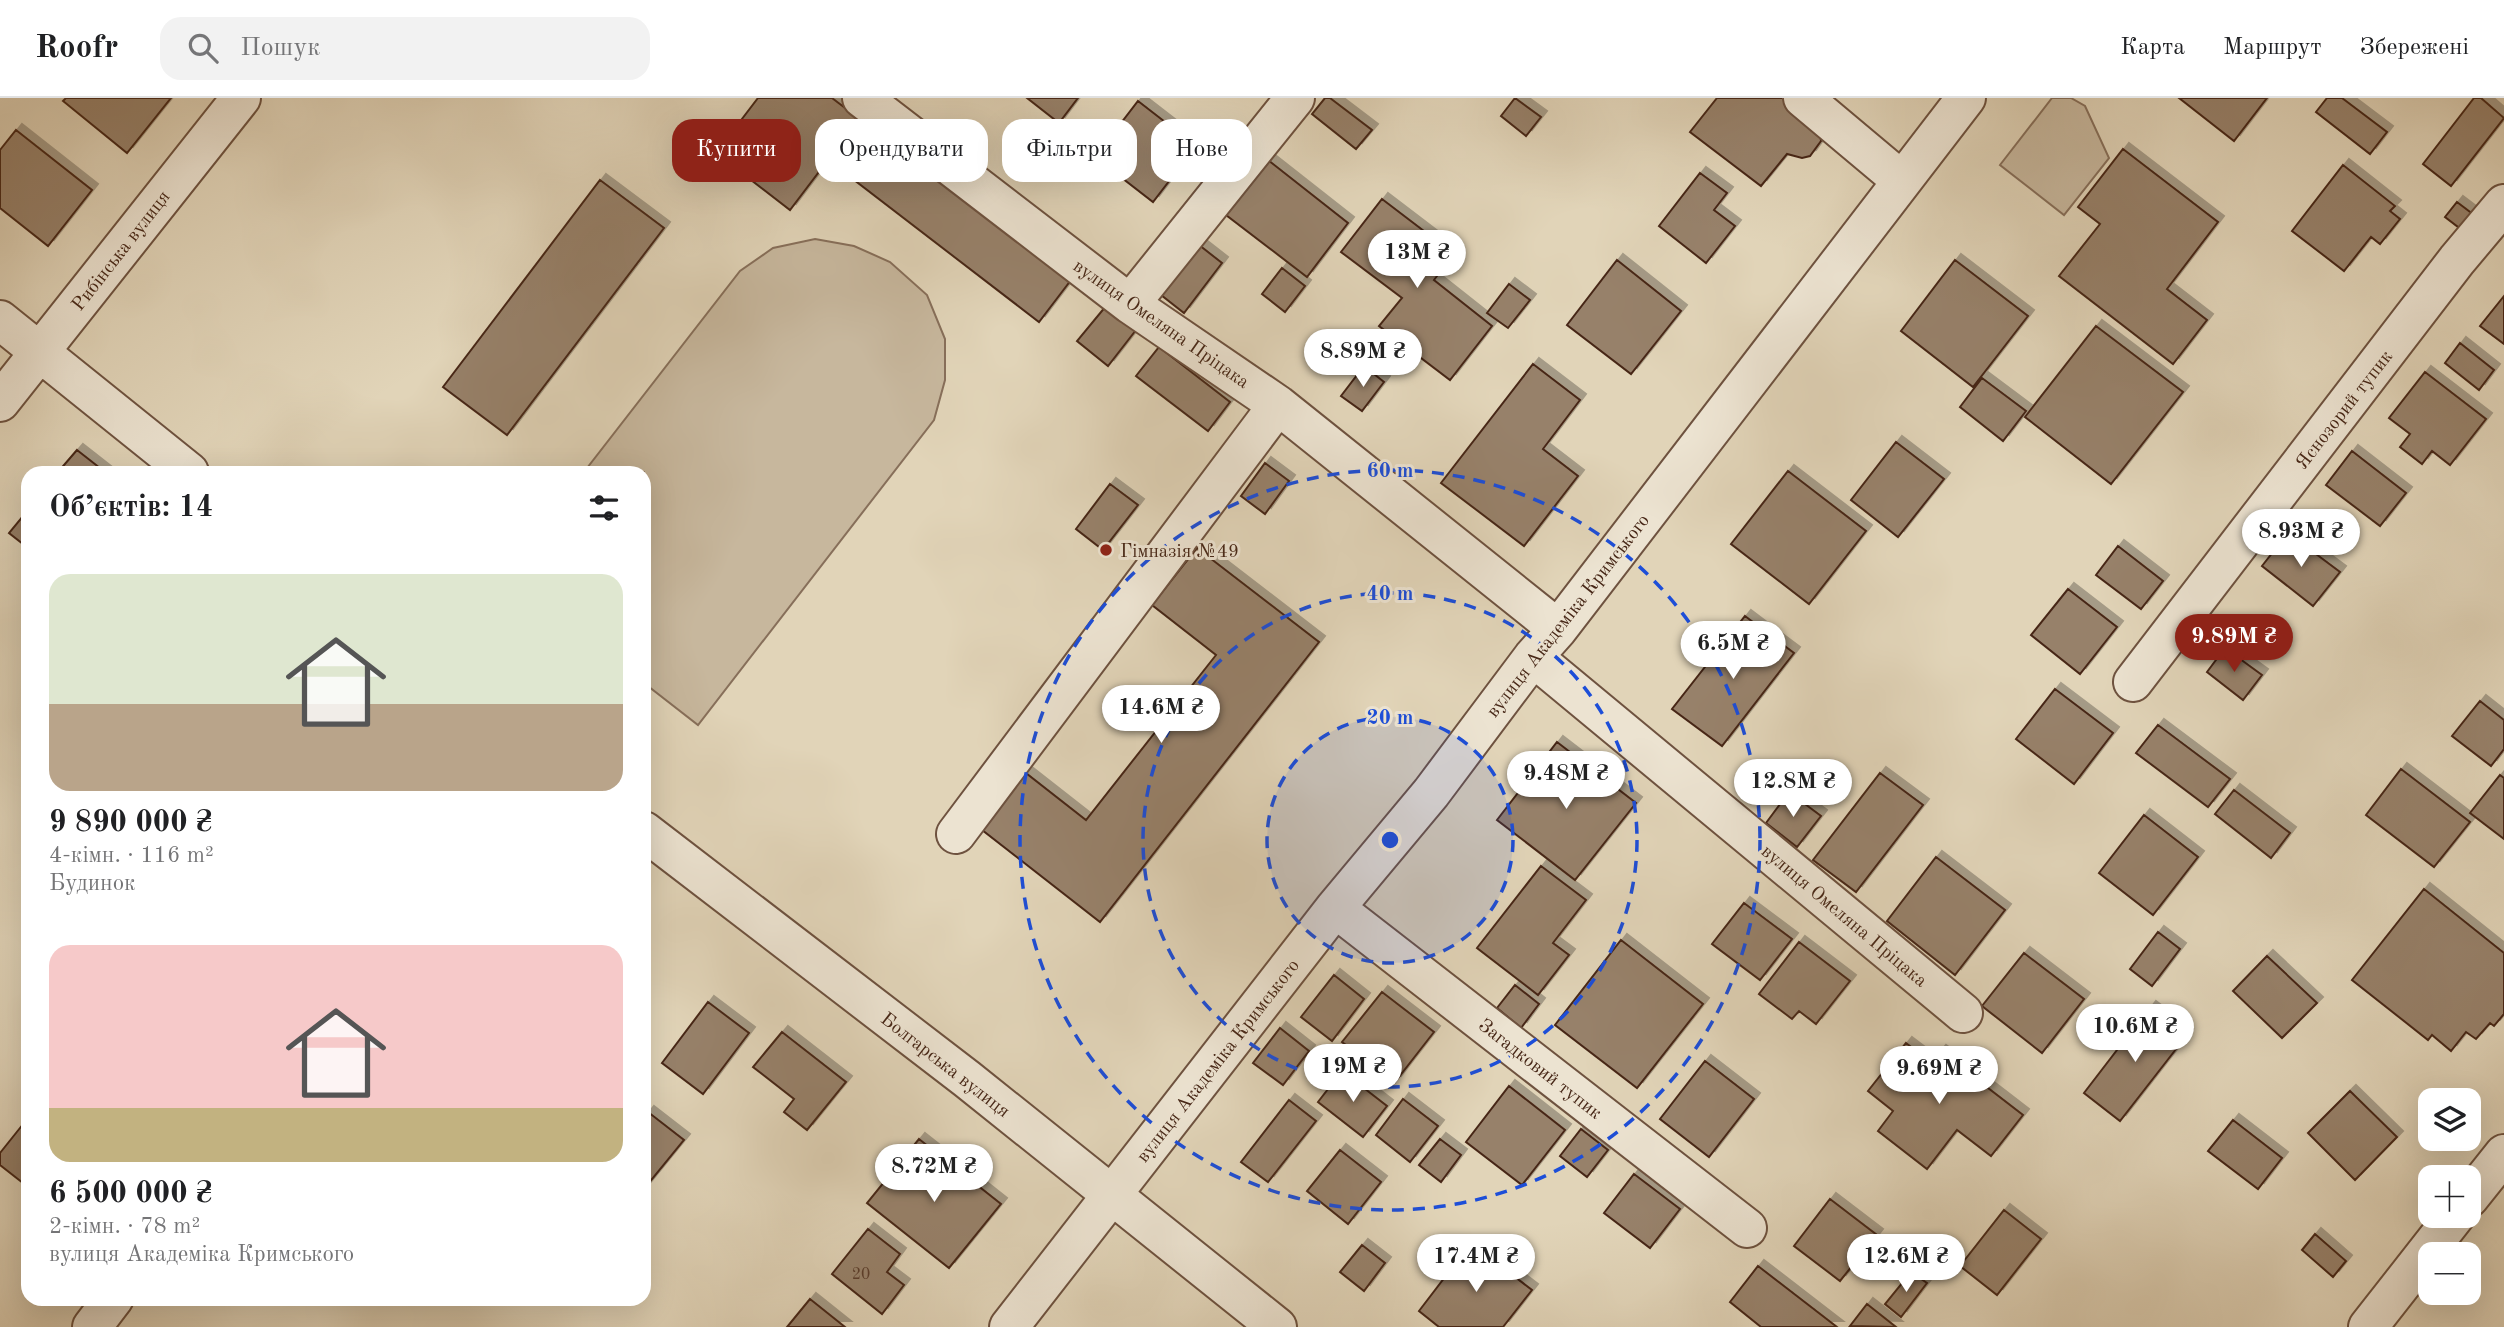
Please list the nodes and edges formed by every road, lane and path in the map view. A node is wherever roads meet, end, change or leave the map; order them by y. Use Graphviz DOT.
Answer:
graph roads {
  1 [pos="241,98"];
  2 [pos="862,98"];
  3 [pos="1294,98"];
  4 [pos="1803,98"];
  5 [pos="1966,98"];
  6 [pos="1902,181"];
  7 [pos="2504,204"];
  8 [pos="1130,304"];
  9 [pos="0,320"];
  10 [pos="38,353"];
  11 [pos="0,402"];
  12 [pos="1279,405"];
  13 [pos="181,466"];
  14 [pos="1558,629"];
  15 [pos="1533,657"];
  16 [pos="2133,682"];
  17 [pos="956,834"];
  18 [pos="651,836"];
  19 [pos="1335,908"];
  20 [pos="1963,1013"];
  21 [pos="2504,1154"];
  22 [pos="2481,1183"];
  23 [pos="1112,1195"];
  24 [pos="1746,1228"];
  25 [pos="2446,1228"];
  26 [pos="108,1306"];
  27 [pos="92,1327"];
  28 [pos="1009,1327"];
  29 [pos="1277,1327"];
  30 [pos="2368,1327"];
  1 -- 10 [label="street, Рибінська вулиця"];
  2 -- 8 [label="street, вулиця Омеляна Пріцака"];
  3 -- 8 [label="street"];
  4 -- 6 [label="street"];
  5 -- 6 [label="street, вулиця Академіка Кримського"];
  6 -- 14 [label="street, вулиця Академіка Кримського"];
  7 -- 16 [label="street, Яснозорий тупик"];
  8 -- 12 [label="street, вулиця Омеляна Пріцака"];
  9 -- 10 [label="street"];
  10 -- 11 [label="street, Рибінська вулиця"];
  10 -- 13 [label="street"];
  12 -- 14 [label="street, вулиця Омеляна Пріцака"];
  12 -- 17 [label="street"];
  14 -- 15 [label="street, вулиця Академіка Кримського"];
  15 -- 19 [label="street, вулиця Академіка Кримського"];
  15 -- 20 [label="street, вулиця Омеляна Пріцака"];
  18 -- 23 [label="street, Болгарська вулиця"];
  19 -- 23 [label="street, вулиця Академіка Кримського"];
  19 -- 24 [label="street, Загадковий тупик"];
  21 -- 22 [label="street"];
  23 -- 28 [label="street, вулиця Академіка Кримського"];
  23 -- 29 [label="street, Болгарська вулиця"];
  25 -- 30 [label="street"];
  26 -- 27 [label="street"];
}
